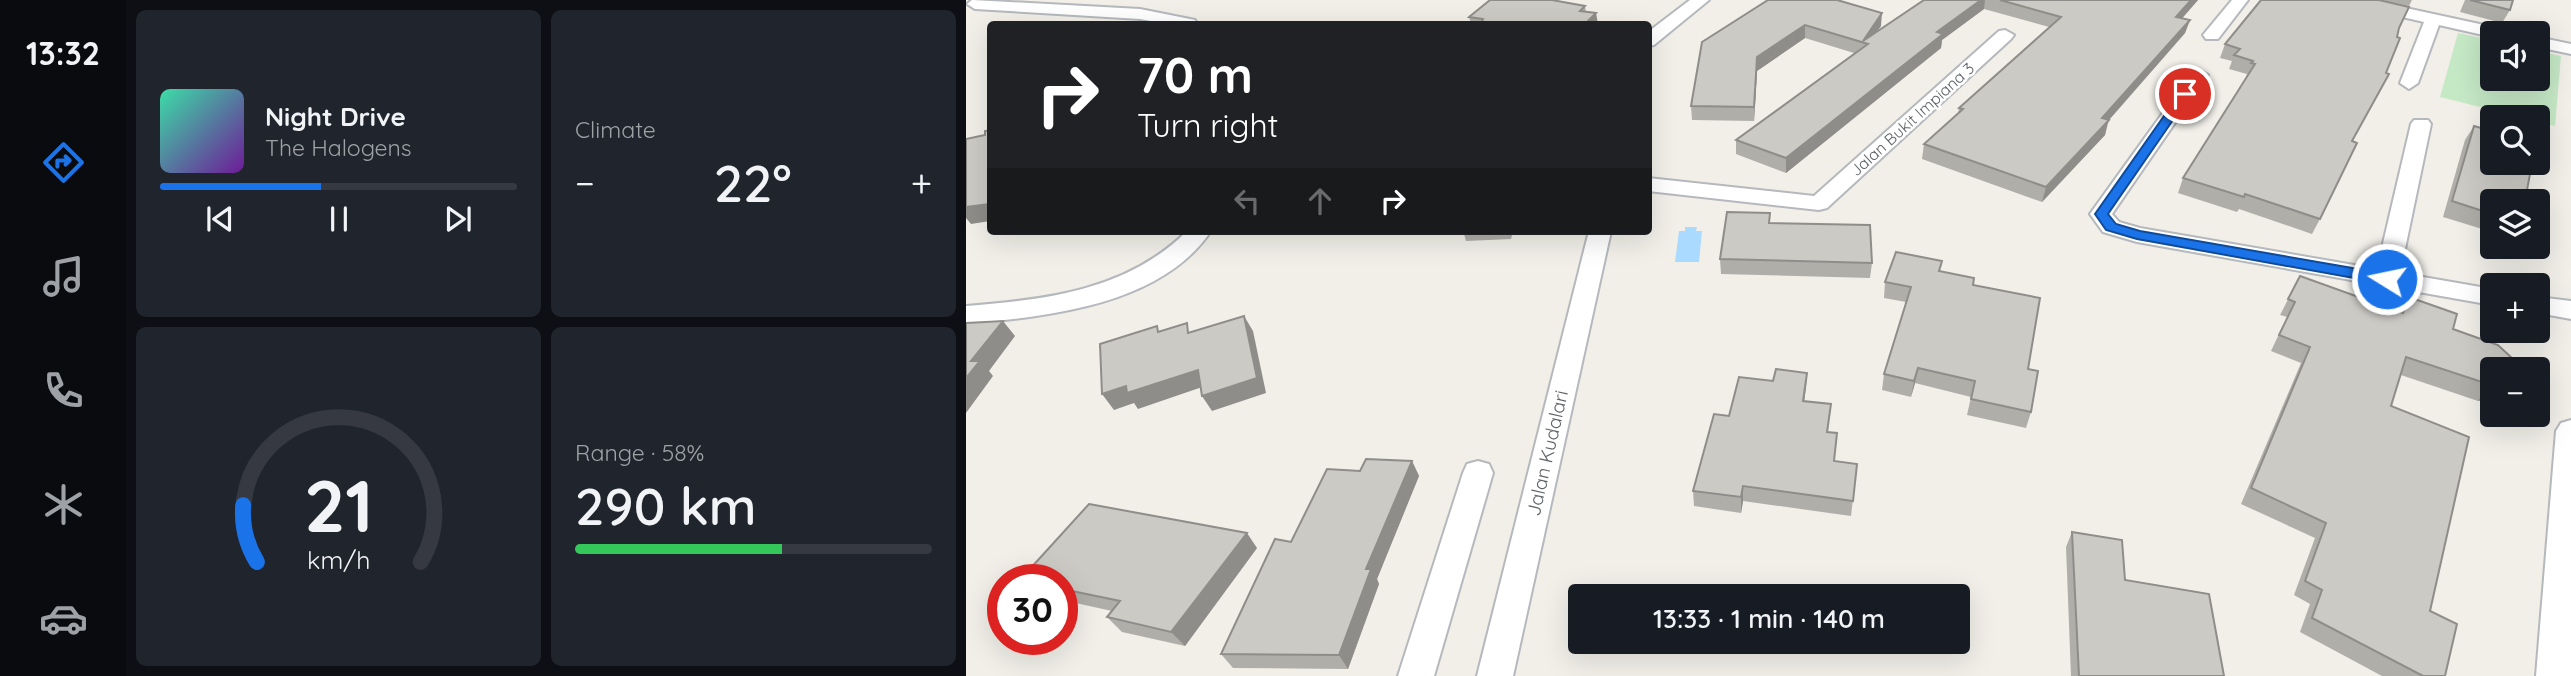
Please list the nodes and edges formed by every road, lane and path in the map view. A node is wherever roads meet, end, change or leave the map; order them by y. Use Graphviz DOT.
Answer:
graph roads {
  1 [pos="1701,0"];
  2 [pos="2239,0"];
  3 [pos="2347,0"];
  4 [pos="975,5"];
  5 [pos="2433,19"];
  6 [pos="1174,21"];
  7 [pos="2480,29"];
  8 [pos="2005,35"];
  9 [pos="2212,35"];
  10 [pos="1652,38"];
  11 [pos="2550,45"];
  12 [pos="2571,49"];
  13 [pos="2199,75"];
  14 [pos="2409,83"];
  15 [pos="2421,124"];
  16 [pos="1652,184"];
  17 [pos="1196,235"];
  18 [pos="1599,235"];
  19 [pos="2387,279"];
  20 [pos="2480,295"];
  21 [pos="2550,306"];
  22 [pos="2571,310"];
  23 [pos="966,315"];
  24 [pos="2571,431"];
  25 [pos="1478,472"];
  26 [pos="1416,676"];
  27 [pos="1495,676"];
  28 [pos="2554,676"];
  1 -- 10 [label="street"];
  2 -- 9 [label="street"];
  3 -- 5 [label="street"];
  4 -- 6 [label="street"];
  5 -- 7 [label="street"];
  5 -- 14 [label="street"];
  8 -- 16 [label="street, Jalan Bukit Impiana 3"];
  11 -- 12 [label="street"];
  13 -- 19 [label="street"];
  15 -- 19 [label="street"];
  17 -- 23 [label="street"];
  18 -- 27 [label="street, Jalan Kudalari"];
  19 -- 20 [label="street"];
  21 -- 22 [label="street"];
  24 -- 28 [label="street"];
  25 -- 26 [label="street"];
}
